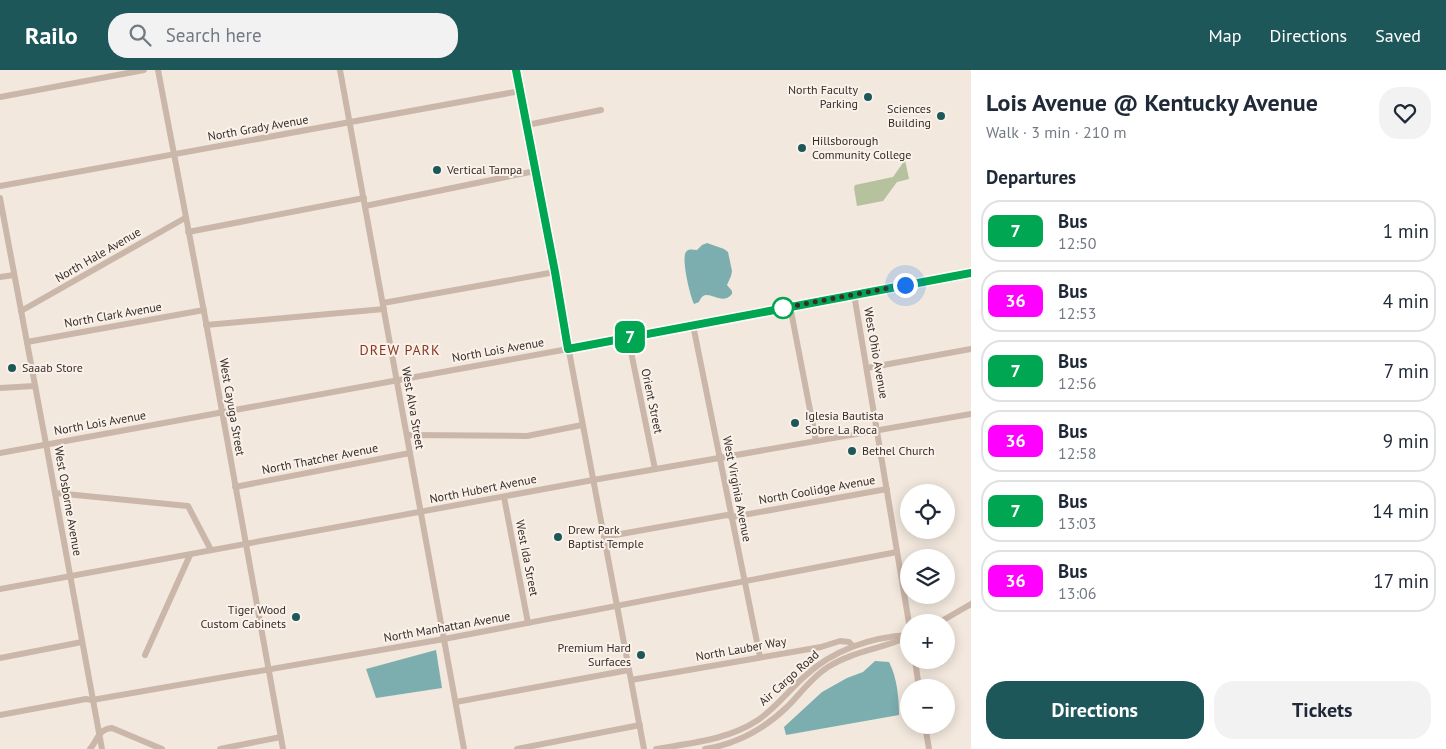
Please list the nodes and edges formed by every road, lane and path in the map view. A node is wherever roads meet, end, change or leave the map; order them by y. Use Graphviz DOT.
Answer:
graph roads {
  1 [pos="144,70"];
  2 [pos="158,70"];
  3 [pos="340,70"];
  4 [pos="516,70"];
  5 [pos="520,91"];
  6 [pos="0,97"];
  7 [pos="601,110"];
  8 [pos="350,123"];
  9 [pos="526,125"];
  10 [pos="174,155"];
  11 [pos="535,171"];
  12 [pos="0,186"];
  13 [pos="0,198"];
  14 [pos="364,198"];
  15 [pos="365,206"];
  16 [pos="185,218"];
  17 [pos="188,232"];
  18 [pos="555,272"];
  19 [pos="971,273"];
  20 [pos="14,275"];
  21 [pos="0,277"];
  22 [pos="854,294"];
  23 [pos="383,306"];
  24 [pos="790,306"];
  25 [pos="204,310"];
  26 [pos="21,311"];
  27 [pos="206,325"];
  28 [pos="693,325"];
  29 [pos="628,337"];
  30 [pos="27,342"];
  31 [pos="568,349"];
  32 [pos="971,349"];
  33 [pos="867,368"];
  34 [pos="397,380"];
  35 [pos="34,386"];
  36 [pos="0,388"];
  37 [pos="221,412"];
  38 [pos="971,414"];
  39 [pos="582,425"];
  40 [pos="877,430"];
  41 [pos="406,435"];
  42 [pos="816,441"];
  43 [pos="46,444"];
  44 [pos="0,453"];
  45 [pos="410,453"];
  46 [pos="719,458"];
  47 [pos="655,469"];
  48 [pos="593,480"];
  49 [pos="235,487"];
  50 [pos="887,489"];
  51 [pos="54,493"];
  52 [pos="504,497"];
  53 [pos="421,512"];
  54 [pos="732,517"];
  55 [pos="604,537"];
  56 [pos="246,544"];
  57 [pos="211,550"];
  58 [pos="897,552"];
  59 [pos="190,554"];
  60 [pos="70,576"];
  61 [pos="744,581"];
  62 [pos="0,589"];
  63 [pos="971,604"];
  64 [pos="617,606"];
  65 [pos="907,614"];
  66 [pos="954,614"];
  67 [pos="528,623"];
  68 [pos="900,636"];
  69 [pos="444,639"];
  70 [pos="900,640"];
  71 [pos="82,642"];
  72 [pos="853,646"];
  73 [pos="144,655"];
  74 [pos="760,657"];
  75 [pos="0,658"];
  76 [pos="268,670"];
  77 [pos="629,670"];
  78 [pos="631,680"];
  79 [pos="92,700"];
  80 [pos="456,702"];
  81 [pos="0,715"];
  82 [pos="640,725"];
  83 [pos="99,733"];
  84 [pos="926,734"];
  85 [pos="281,737"];
  86 [pos="90,749"];
  87 [pos="102,749"];
  88 [pos="162,749"];
  89 [pos="220,749"];
  90 [pos="283,749"];
  91 [pos="464,749"];
  92 [pos="517,749"];
  93 [pos="644,749"];
  94 [pos="656,749"];
  95 [pos="705,749"];
  96 [pos="929,749"];
  1 -- 6 [label="street"];
  2 -- 10 [label="street, West Cayuga Street"];
  3 -- 8 [label="street, West Alva Street"];
  4 -- 5 [label="street"];
  5 -- 8 [label="street, North Grady Avenue"];
  5 -- 9 [label="street"];
  7 -- 9 [label="street"];
  8 -- 10 [label="street, North Grady Avenue"];
  8 -- 14 [label="street, West Alva Street"];
  9 -- 11 [label="street"];
  10 -- 12 [label="street, North Grady Avenue"];
  10 -- 16 [label="street, West Cayuga Street"];
  11 -- 15 [label="street"];
  11 -- 18 [label="street"];
  13 -- 20 [label="street, West Osborne Avenue"];
  14 -- 15 [label="street, West Alva Street"];
  14 -- 17 [label="street"];
  15 -- 23 [label="street, West Alva Street"];
  16 -- 17 [label="street, West Cayuga Street"];
  16 -- 26 [label="street, North Hale Avenue"];
  17 -- 25 [label="street, West Cayuga Street"];
  18 -- 23 [label="street"];
  18 -- 31 [label="street"];
  19 -- 22 [label="street, North Lois Avenue"];
  20 -- 21 [label="street"];
  20 -- 26 [label="street, West Osborne Avenue"];
  22 -- 24 [label="street, North Lois Avenue"];
  22 -- 33 [label="street, West Ohio Avenue"];
  23 -- 27 [label="street"];
  23 -- 34 [label="street, West Alva Street"];
  24 -- 28 [label="street, North Lois Avenue"];
  24 -- 42 [label="street"];
  25 -- 27 [label="street, West Cayuga Street"];
  25 -- 30 [label="street, North Clark Avenue"];
  26 -- 30 [label="street, West Osborne Avenue"];
  27 -- 37 [label="street, West Cayuga Street"];
  28 -- 29 [label="street, North Lois Avenue"];
  28 -- 46 [label="street, West Virginia Avenue"];
  29 -- 31 [label="street, North Lois Avenue"];
  29 -- 47 [label="street, Orient Street"];
  30 -- 35 [label="street, West Osborne Avenue"];
  31 -- 34 [label="street, North Lois Avenue"];
  31 -- 39 [label="street"];
  32 -- 33 [label="street"];
  33 -- 40 [label="street, West Ohio Avenue"];
  34 -- 37 [label="street, North Lois Avenue"];
  34 -- 41 [label="street, West Alva Street"];
  35 -- 36 [label="street"];
  35 -- 43 [label="street, West Osborne Avenue"];
  37 -- 43 [label="street, North Lois Avenue"];
  37 -- 49 [label="street, West Cayuga Street"];
  38 -- 40 [label="street, North Hubert Avenue"];
  39 -- 41 [label="street"];
  39 -- 48 [label="street"];
  40 -- 42 [label="street, North Hubert Avenue"];
  40 -- 50 [label="street, West Ohio Avenue"];
  41 -- 45 [label="street, West Alva Street"];
  42 -- 46 [label="street, North Hubert Avenue"];
  43 -- 44 [label="street, North Lois Avenue"];
  43 -- 51 [label="street, West Osborne Avenue"];
  45 -- 49 [label="street, North Thatcher Avenue"];
  45 -- 53 [label="street, West Alva Street"];
  46 -- 47 [label="street, North Hubert Avenue"];
  46 -- 54 [label="street, West Virginia Avenue"];
  47 -- 48 [label="street, North Hubert Avenue"];
  48 -- 52 [label="street, North Hubert Avenue"];
  48 -- 55 [label="street"];
  49 -- 56 [label="street, West Cayuga Street"];
  50 -- 54 [label="street, North Coolidge Avenue"];
  50 -- 58 [label="street, West Ohio Avenue"];
  51 -- 57 [label="street"];
  51 -- 60 [label="street, West Osborne Avenue"];
  52 -- 53 [label="street, North Hubert Avenue"];
  52 -- 67 [label="street, West Ida Street"];
  53 -- 56 [label="street, North Hubert Avenue"];
  53 -- 69 [label="street, West Alva Street"];
  54 -- 55 [label="street, North Coolidge Avenue"];
  54 -- 61 [label="street, West Virginia Avenue"];
  55 -- 64 [label="street"];
  56 -- 57 [label="street, North Hubert Avenue"];
  56 -- 76 [label="street, West Cayuga Street"];
  57 -- 59 [label="street, North Hubert Avenue"];
  58 -- 61 [label="street, North Manhattan Avenue"];
  58 -- 65 [label="street, West Ohio Avenue"];
  59 -- 60 [label="street, North Hubert Avenue"];
  59 -- 73 [label="street"];
  60 -- 62 [label="street, North Hubert Avenue"];
  60 -- 71 [label="street, West Osborne Avenue"];
  61 -- 64 [label="street, North Manhattan Avenue"];
  61 -- 74 [label="street, West Virginia Avenue"];
  63 -- 66 [label="street"];
  64 -- 67 [label="street, North Manhattan Avenue"];
  64 -- 77 [label="street"];
  67 -- 69 [label="street, North Manhattan Avenue"];
  68 -- 72 [label="street, Air Cargo Road"];
  69 -- 76 [label="street, North Manhattan Avenue"];
  69 -- 80 [label="street, West Alva Street"];
  70 -- 95 [label="street, Air Cargo Road"];
  71 -- 75 [label="street"];
  71 -- 79 [label="street, West Osborne Avenue"];
  72 -- 74 [label="street, North Lauber Way"];
  72 -- 94 [label="street, Air Cargo Road"];
  74 -- 78 [label="street, North Lauber Way"];
  76 -- 79 [label="street, North Manhattan Avenue"];
  76 -- 85 [label="street, West Cayuga Street"];
  77 -- 78 [label="street"];
  77 -- 80 [label="street"];
  78 -- 82 [label="street"];
  79 -- 81 [label="street, North Manhattan Avenue"];
  79 -- 83 [label="street, West Osborne Avenue"];
  80 -- 91 [label="street, West Alva Street"];
  82 -- 92 [label="street"];
  82 -- 93 [label="street"];
  83 -- 86 [label="street"];
  83 -- 87 [label="street, West Osborne Avenue"];
  83 -- 88 [label="street"];
  84 -- 96 [label="street"];
  85 -- 89 [label="street"];
  85 -- 90 [label="street, West Cayuga Street"];
}
